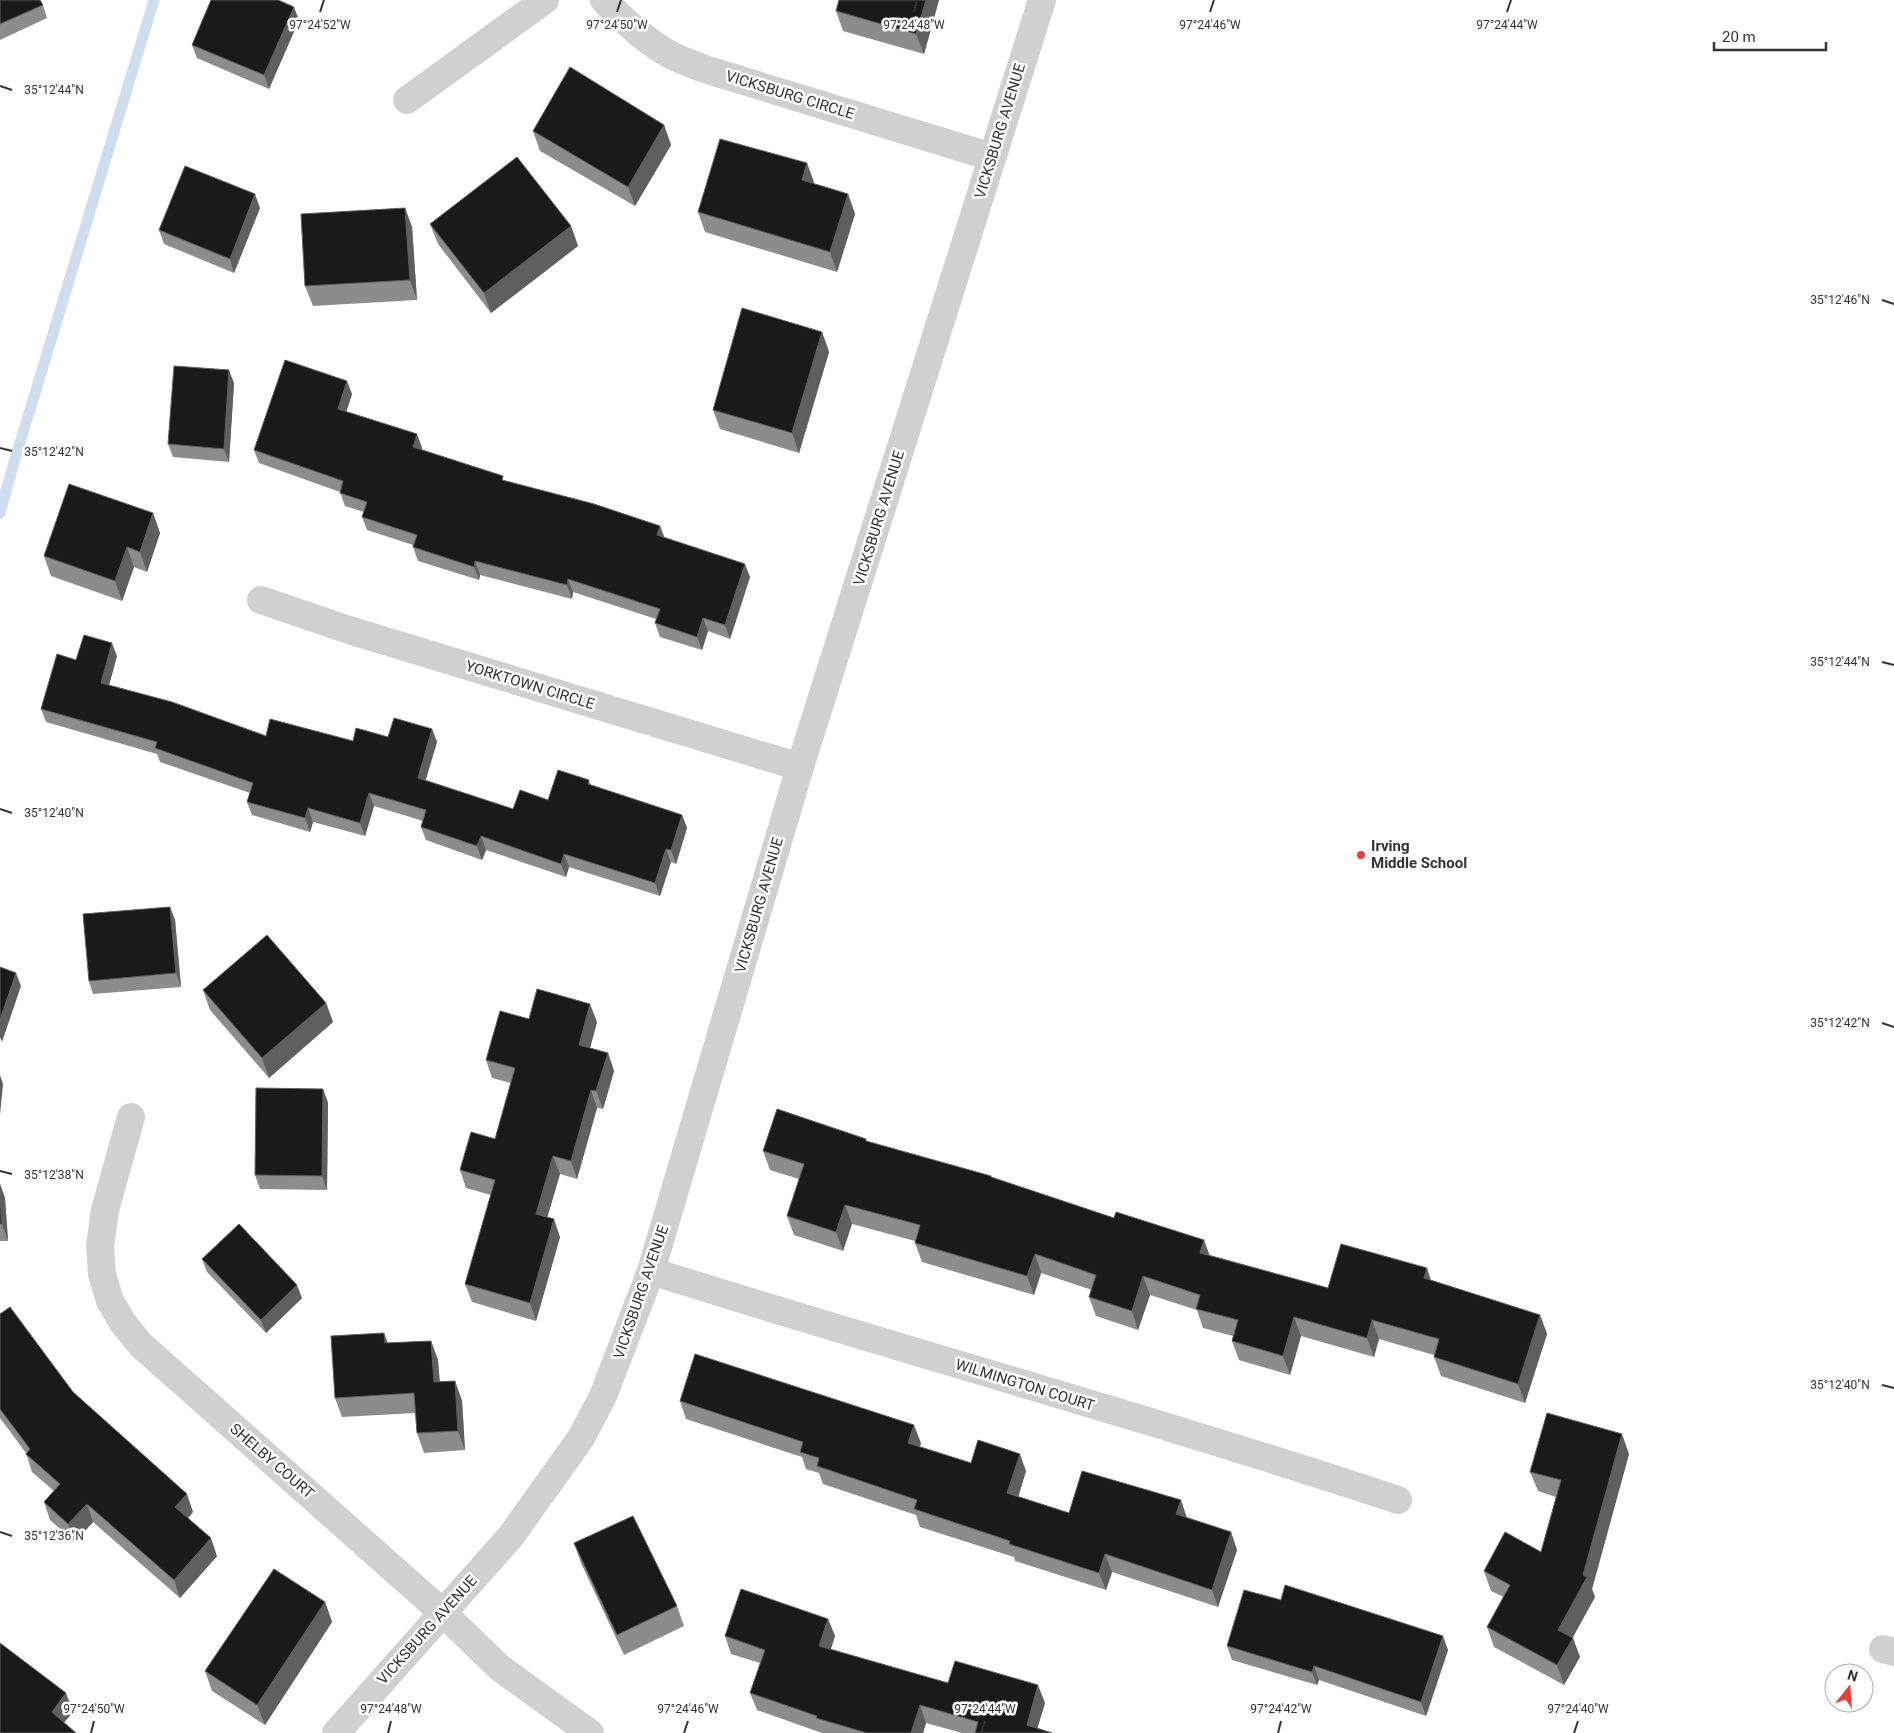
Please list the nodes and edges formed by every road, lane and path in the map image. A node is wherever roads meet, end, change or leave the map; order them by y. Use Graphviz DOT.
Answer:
graph roads {
  1 [pos="544,0"];
  2 [pos="604,0"];
  3 [pos="1042,0"];
  4 [pos="407,100"];
  5 [pos="992,157"];
  6 [pos="261,600"];
  7 [pos="800,768"];
  8 [pos="131,1117"];
  9 [pos="651,1271"];
  10 [pos="1398,1500"];
  11 [pos="443,1613"];
  12 [pos="336,1733"];
  13 [pos="590,1733"];
  1 -- 4 [label="street"];
  2 -- 5 [label="street, VICKSBURG CIRCLE"];
  3 -- 5 [label="street, VICKSBURG AVENUE"];
  5 -- 7 [label="street, VICKSBURG AVENUE"];
  6 -- 7 [label="street, YORKTOWN CIRCLE"];
  7 -- 9 [label="street, VICKSBURG AVENUE"];
  8 -- 11 [label="street, SHELBY COURT"];
  9 -- 10 [label="street, WILMINGTON COURT"];
  9 -- 11 [label="street, VICKSBURG AVENUE"];
  11 -- 12 [label="street, VICKSBURG AVENUE"];
  11 -- 13 [label="street, SHELBY COURT"];
}
